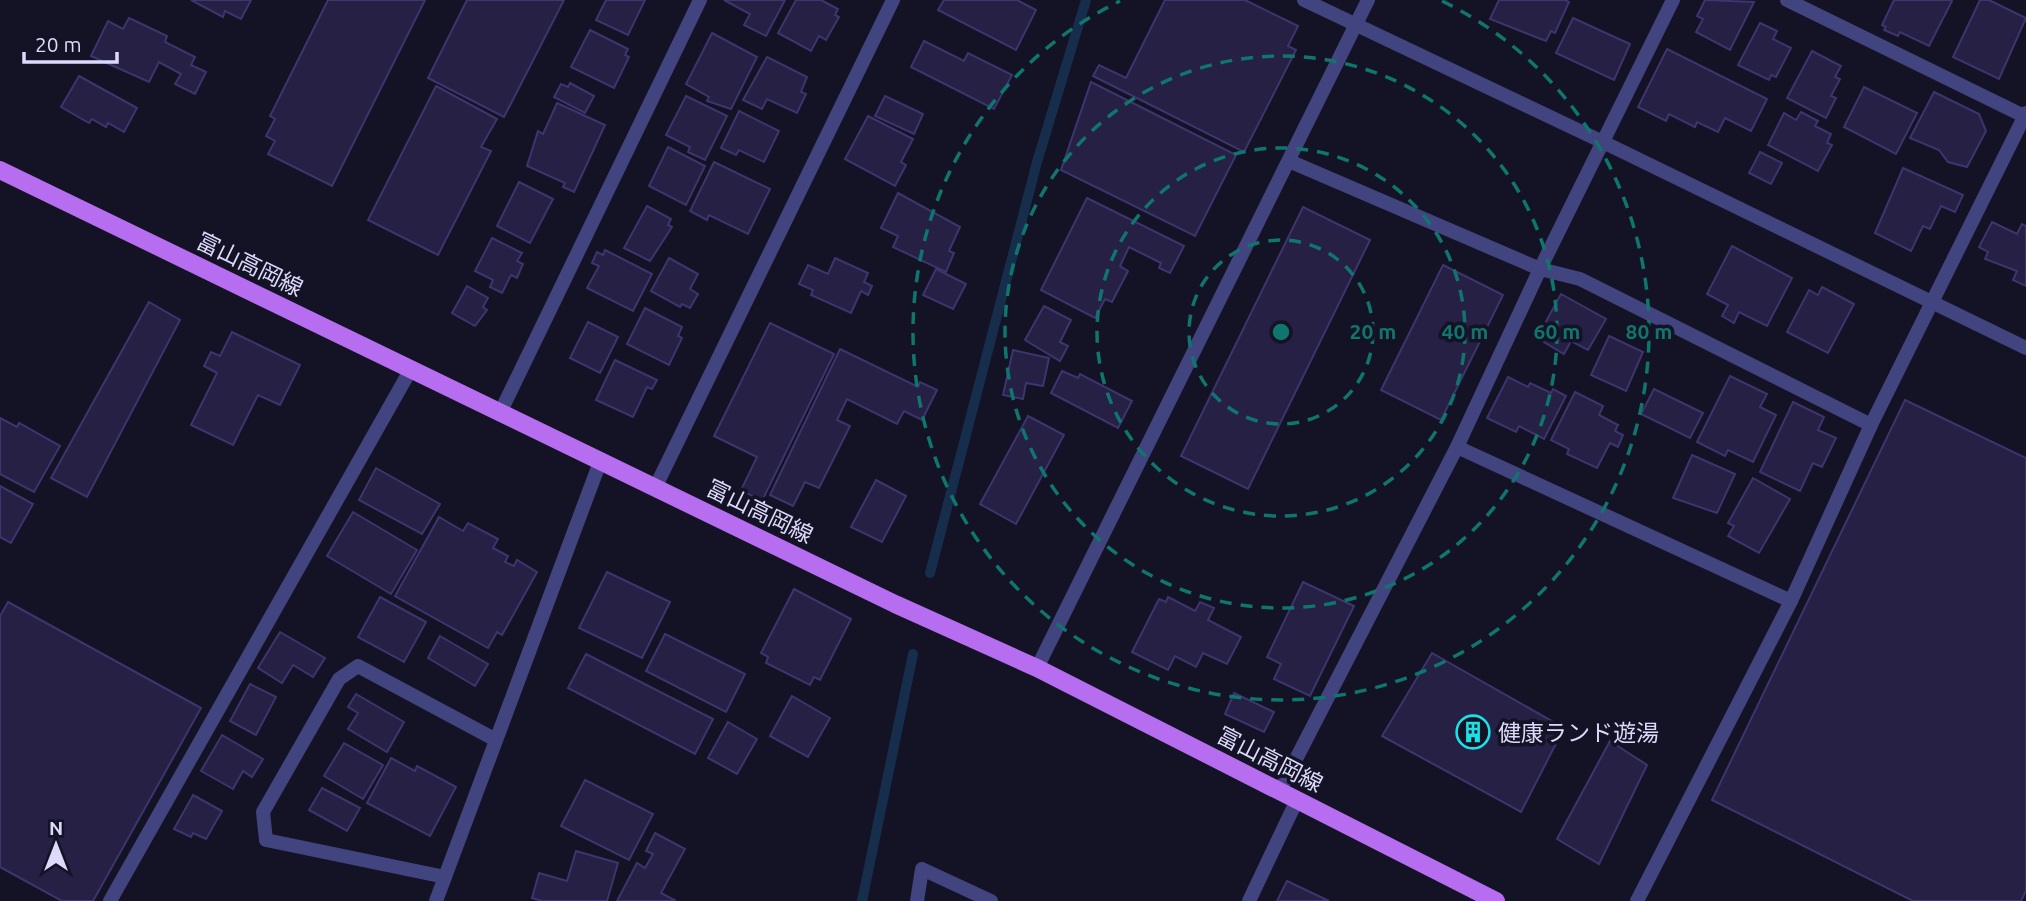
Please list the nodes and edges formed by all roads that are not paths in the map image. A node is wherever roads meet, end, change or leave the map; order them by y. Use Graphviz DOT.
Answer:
graph roads {
  1 [pos="700,0"];
  2 [pos="893,0"];
  3 [pos="1304,0"];
  4 [pos="1368,0"];
  5 [pos="1673,0"];
  6 [pos="1787,0"];
  7 [pos="1357,24"];
  8 [pos="2025,116"];
  9 [pos="1605,143"];
  10 [pos="1289,161"];
  11 [pos="0,170"];
  12 [pos="1540,269"];
  13 [pos="1931,303"];
  14 [pos="2026,348"];
  15 [pos="411,369"];
  16 [pos="500,413"];
  17 [pos="1871,425"];
  18 [pos="1457,447"];
  19 [pos="600,462"];
  20 [pos="655,488"];
  21 [pos="1791,601"];
  22 [pos="1037,668"];
  23 [pos="496,740"];
  24 [pos="1280,790"];
  25 [pos="1297,800"];
  26 [pos="445,877"];
  27 [pos="110,901"];
  28 [pos="436,901"];
  29 [pos="917,901"];
  30 [pos="991,901"];
  31 [pos="1248,901"];
  32 [pos="1496,901"];
  33 [pos="1637,901"];
  1 -- 16 [label="street"];
  2 -- 20 [label="street"];
  3 -- 7 [label="street"];
  4 -- 7 [label="street"];
  5 -- 9 [label="street"];
  6 -- 8 [label="street"];
  7 -- 9 [label="street"];
  7 -- 10 [label="street"];
  8 -- 13 [label="street"];
  9 -- 12 [label="street"];
  9 -- 13 [label="street"];
  10 -- 12 [label="street"];
  10 -- 22 [label="street"];
  11 -- 15 [label="main road, 富山高岡線"];
  12 -- 17 [label="street"];
  12 -- 18 [label="street"];
  13 -- 14 [label="street"];
  13 -- 17 [label="street"];
  15 -- 16 [label="main road, 富山高岡線"];
  15 -- 27 [label="street"];
  16 -- 19 [label="main road, 富山高岡線"];
  17 -- 21 [label="street"];
  18 -- 21 [label="street"];
  18 -- 24 [label="street"];
  19 -- 20 [label="main road, 富山高岡線"];
  19 -- 23 [label="street"];
  20 -- 22 [label="main road, 富山高岡線"];
  21 -- 33 [label="street"];
  22 -- 24 [label="main road, 富山高岡線"];
  23 -- 26 [label="street"];
  23 -- 26 [label="street"];
  24 -- 25 [label="main road, 富山高岡線"];
  25 -- 31 [label="street"];
  25 -- 32 [label="main road, 富山高岡線"];
  26 -- 28 [label="street"];
  29 -- 30 [label="street"];
}
